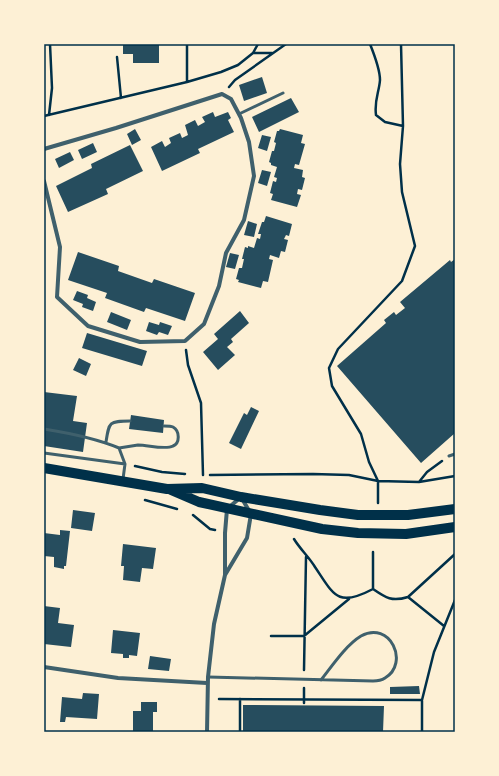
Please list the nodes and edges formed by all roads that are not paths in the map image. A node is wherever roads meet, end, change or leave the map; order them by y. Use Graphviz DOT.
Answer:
graph roads {
  1 [pos="283,93"];
  2 [pos="239,114"];
  3 [pos="44,148"];
  4 [pos="44,181"];
  5 [pos="130,421"];
  6 [pos="164,426"];
  7 [pos="44,429"];
  8 [pos="106,442"];
  9 [pos="119,448"];
  10 [pos="44,452"];
  11 [pos="455,454"];
  12 [pos="449,456"];
  13 [pos="125,464"];
  14 [pos="44,468"];
  15 [pos="123,480"];
  16 [pos="167,489"];
  17 [pos="241,497"];
  18 [pos="227,508"];
  19 [pos="455,509"];
  20 [pos="251,514"];
  21 [pos="455,527"];
  22 [pos="225,575"];
  23 [pos="44,667"];
  24 [pos="208,678"];
  25 [pos="321,680"];
  26 [pos="207,683"];
  27 [pos="207,732"];
  1 -- 2 [label="lane"];
  2 -- 3 [label="street"];
  2 -- 4 [label="street"];
  5 -- 8 [label="lane"];
  6 -- 9 [label="lane"];
  7 -- 8 [label="lane"];
  8 -- 9 [label="lane"];
  9 -- 13 [label="lane"];
  10 -- 13 [label="lane"];
  11 -- 12 [label="lane"];
  13 -- 15 [label="lane"];
  14 -- 15 [label="main road"];
  15 -- 16 [label="main road"];
  16 -- 17 [label="main road"];
  16 -- 18 [label="main road"];
  17 -- 18 [label="street"];
  17 -- 19 [label="main road"];
  17 -- 20 [label="street"];
  18 -- 20 [label="main road"];
  18 -- 22 [label="street"];
  20 -- 21 [label="main road"];
  20 -- 22 [label="street"];
  22 -- 24 [label="street"];
  23 -- 26 [label="street"];
  24 -- 25 [label="lane"];
  24 -- 26 [label="street"];
  25 -- 25 [label="lane"];
  26 -- 27 [label="street"];
}
